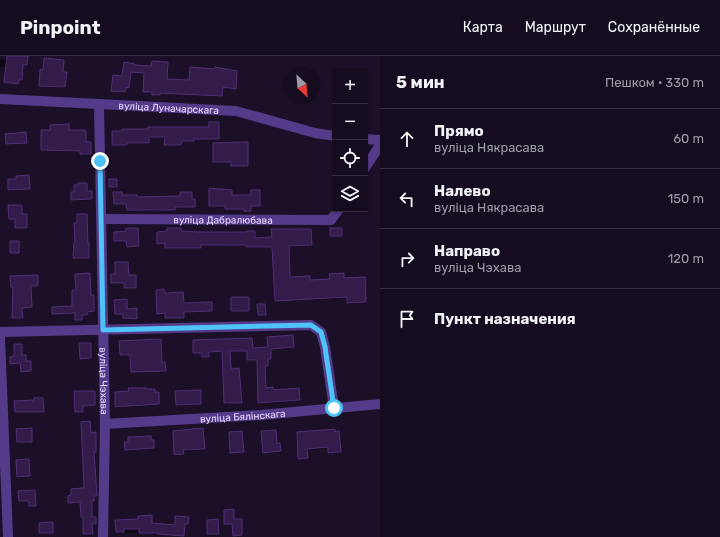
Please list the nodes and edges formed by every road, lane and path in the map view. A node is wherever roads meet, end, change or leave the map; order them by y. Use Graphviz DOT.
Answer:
graph roads {
  1 [pos="0,99"];
  2 [pos="99,105"];
  3 [pos="332,136"];
  4 [pos="368,139"];
  5 [pos="380,140"];
  6 [pos="380,145"];
  7 [pos="368,163"];
  8 [pos="336,212"];
  9 [pos="102,219"];
  10 [pos="103,330"];
  11 [pos="0,332"];
  12 [pos="0,338"];
  13 [pos="380,404"];
  14 [pos="334,408"];
  15 [pos="105,424"];
  16 [pos="8,537"];
  17 [pos="103,537"];
  1 -- 2 [label="street, вуліца Луначарскага"];
  2 -- 3 [label="street, вуліца Луначарскага"];
  2 -- 9 [label="street, вуліца Чэхава"];
  4 -- 5 [label="street"];
  6 -- 7 [label="street"];
  8 -- 9 [label="street, вуліца Дабралюбава"];
  9 -- 10 [label="street, вуліца Чэхава"];
  10 -- 11 [label="street"];
  10 -- 14 [label="street"];
  10 -- 15 [label="street, вуліца Чэхава"];
  12 -- 16 [label="street"];
  13 -- 14 [label="street, вуліца Бялінскага"];
  14 -- 15 [label="street, вуліца Бялінскага"];
  15 -- 17 [label="street, вуліца Чэхава"];
}
